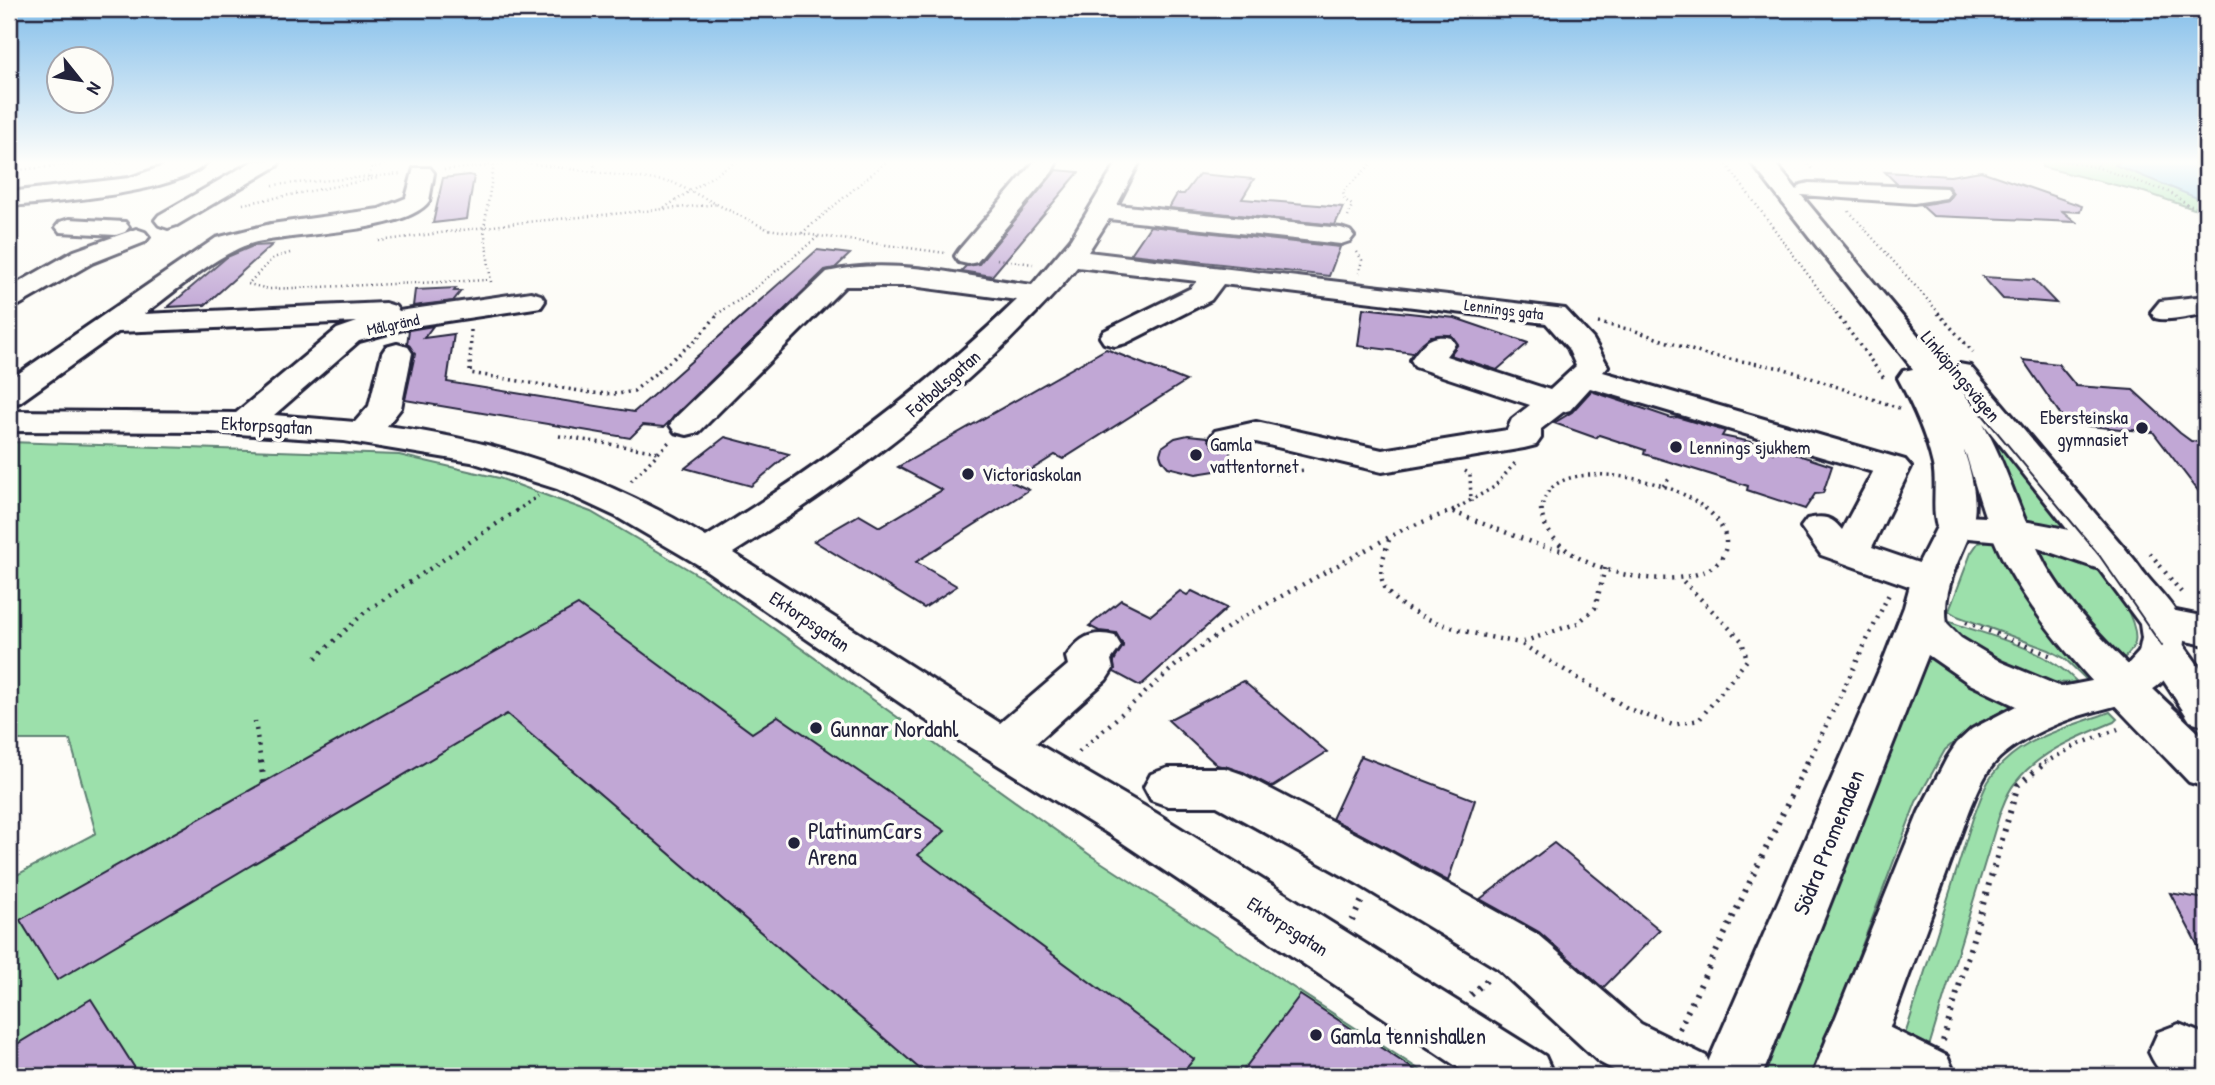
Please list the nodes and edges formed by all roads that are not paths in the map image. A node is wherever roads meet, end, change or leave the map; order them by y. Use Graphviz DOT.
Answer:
graph roads {
  1 [pos="1102,211"];
  2 [pos="156,212"];
  3 [pos="183,212"];
  4 [pos="396,212"];
  5 [pos="1006,212"];
  6 [pos="1108,212"];
  7 [pos="1786,212"];
  8 [pos="1802,212"];
  9 [pos="1811,212"];
  10 [pos="1828,212"];
  11 [pos="69,227"];
  12 [pos="126,230"];
  13 [pos="1341,236"];
  14 [pos="968,256"];
  15 [pos="1066,263"];
  16 [pos="1216,275"];
  17 [pos="1038,294"];
  18 [pos="2206,294"];
  19 [pos="9,299"];
  20 [pos="531,301"];
  21 [pos="2206,303"];
  22 [pos="402,311"];
  23 [pos="2165,312"];
  24 [pos="110,324"];
  25 [pos="1115,337"];
  26 [pos="1440,344"];
  27 [pos="397,353"];
  28 [pos="1586,377"];
  29 [pos="9,395"];
  30 [pos="1558,403"];
  31 [pos="1989,409"];
  32 [pos="9,421"];
  33 [pos="245,423"];
  34 [pos="687,425"];
  35 [pos="364,432"];
  36 [pos="1227,438"];
  37 [pos="1820,527"];
  38 [pos="1954,527"];
  39 [pos="2009,530"];
  40 [pos="707,553"];
  41 [pos="1850,553"];
  42 [pos="2113,560"];
  43 [pos="1918,587"];
  44 [pos="2206,631"];
  45 [pos="2161,634"];
  46 [pos="1100,646"];
  47 [pos="2126,686"];
  48 [pos="2062,704"];
  49 [pos="2206,710"];
  50 [pos="1002,747"];
  51 [pos="2206,769"];
  52 [pos="1168,787"];
  53 [pos="1849,1057"];
  54 [pos="1933,1064"];
  55 [pos="1674,1070"];
  56 [pos="1524,1076"];
  57 [pos="1732,1076"];
  1 -- 15 [label="street, Fotbollsgatan"];
  2 -- 12 [label="street"];
  3 -- 12 [label="street"];
  4 -- 24 [label="street"];
  5 -- 14 [label="street"];
  6 -- 13 [label="street"];
  7 -- 38 [label="street, Linköpingsvägen"];
  8 -- 39 [label="street"];
  9 -- 31 [label="street"];
  10 -- 31 [label="street, Linköpingsvägen"];
  11 -- 12 [label="street"];
  12 -- 19 [label="street"];
  15 -- 16 [label="street, Lennings gata"];
  15 -- 17 [label="street, Fotbollsgatan"];
  16 -- 25 [label="street"];
  16 -- 28 [label="street, Lennings gata"];
  17 -- 34 [label="street"];
  17 -- 40 [label="street, Fotbollsgatan"];
  18 -- 21 [label="street"];
  20 -- 33 [label="street, Målgränd"];
  21 -- 23 [label="street"];
  22 -- 24 [label="street"];
  24 -- 29 [label="street"];
  26 -- 30 [label="street"];
  27 -- 35 [label="street"];
  28 -- 30 [label="street"];
  28 -- 41 [label="street"];
  30 -- 36 [label="street"];
  31 -- 42 [label="street, Linköpingsvägen"];
  32 -- 33 [label="street, Ektorpsgatan"];
  33 -- 35 [label="street, Ektorpsgatan"];
  35 -- 40 [label="street, Ektorpsgatan"];
  37 -- 41 [label="street"];
  38 -- 39 [label="street"];
  38 -- 43 [label="street, Södra Promenaden"];
  39 -- 42 [label="street"];
  39 -- 47 [label="street"];
  40 -- 50 [label="street, Ektorpsgatan"];
  41 -- 43 [label="street"];
  42 -- 45 [label="street, Linköpingsvägen"];
  43 -- 48 [label="street"];
  43 -- 57 [label="street, Södra Promenaden"];
  44 -- 45 [label="street"];
  45 -- 47 [label="street"];
  45 -- 49 [label="street, Linköpingsvägen"];
  46 -- 50 [label="street"];
  47 -- 48 [label="street"];
  47 -- 51 [label="street"];
  48 -- 53 [label="street"];
  50 -- 56 [label="street, Ektorpsgatan"];
  52 -- 55 [label="street"];
  53 -- 54 [label="street"];
}
